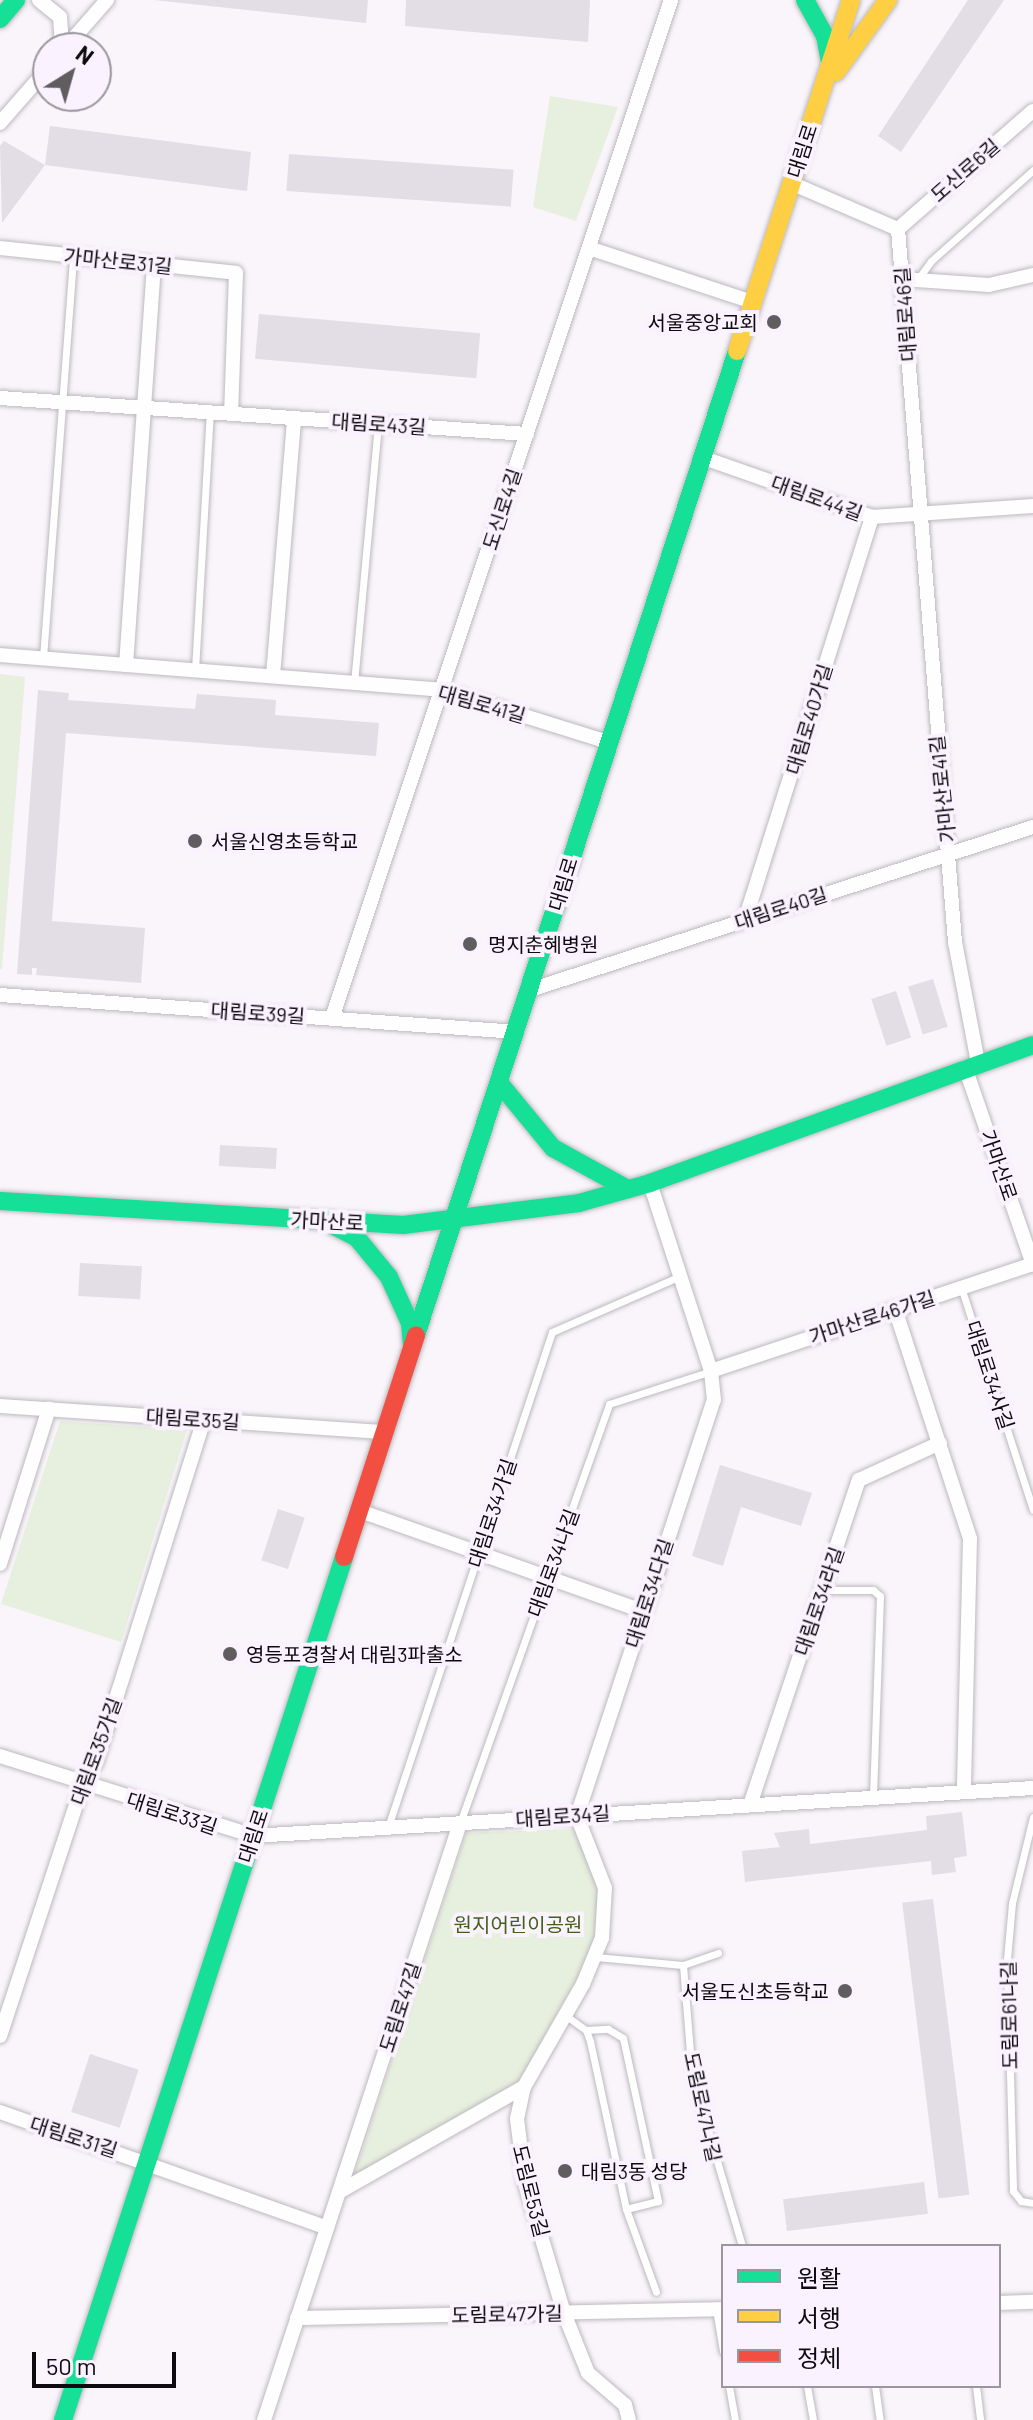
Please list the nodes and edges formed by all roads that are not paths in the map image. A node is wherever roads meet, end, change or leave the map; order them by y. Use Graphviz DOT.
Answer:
graph roads {
  1 [pos="16,0"];
  2 [pos="39,0"];
  3 [pos="107,0"];
  4 [pos="671,0"];
  5 [pos="805,0"];
  6 [pos="851,0"];
  7 [pos="888,0"];
  8 [pos="0,19"];
  9 [pos="62,32"];
  10 [pos="78,32"];
  11 [pos="830,62"];
  12 [pos="32,86"];
  13 [pos="818,101"];
  14 [pos="1033,111"];
  15 [pos="0,123"];
  16 [pos="1033,170"];
  17 [pos="791,183"];
  18 [pos="898,229"];
  19 [pos="0,248"];
  20 [pos="589,248"];
  21 [pos="73,256"];
  22 [pos="154,265"];
  23 [pos="1033,275"];
  24 [pos="902,279"];
  25 [pos="918,279"];
  26 [pos="752,302"];
  27 [pos="0,398"];
  28 [pos="62,402"];
  29 [pos="143,408"];
  30 [pos="210,412"];
  31 [pos="231,414"];
  32 [pos="294,418"];
  33 [pos="378,423"];
  34 [pos="527,434"];
  35 [pos="701,457"];
  36 [pos="1033,506"];
  37 [pos="920,514"];
  38 [pos="872,517"];
  39 [pos="0,655"];
  40 [pos="43,658"];
  41 [pos="126,665"];
  42 [pos="195,670"];
  43 [pos="273,676"];
  44 [pos="354,683"];
  45 [pos="441,690"];
  46 [pos="608,742"];
  47 [pos="1033,827"];
  48 [pos="949,854"];
  49 [pos="745,920"];
  50 [pos="530,990"];
  51 [pos="0,995"];
  52 [pos="332,1018"];
  53 [pos="517,1032"];
  54 [pos="1033,1045"];
  55 [pos="972,1065"];
  56 [pos="501,1085"];
  57 [pos="650,1183"];
  58 [pos="628,1189"];
  59 [pos="0,1201"];
  60 [pos="458,1217"];
  61 [pos="324,1221"];
  62 [pos="1033,1264"];
  63 [pos="680,1276"];
  64 [pos="961,1287"];
  65 [pos="895,1309"];
  66 [pos="412,1354"];
  67 [pos="711,1371"];
  68 [pos="0,1406"];
  69 [pos="49,1409"];
  70 [pos="204,1420"];
  71 [pos="386,1432"];
  72 [pos="940,1443"];
  73 [pos="1033,1510"];
  74 [pos="360,1511"];
  75 [pos="478,1553"];
  76 [pos="0,1564"];
  77 [pos="547,1578"];
  78 [pos="822,1590"];
  79 [pos="643,1611"];
  80 [pos="0,1756"];
  81 [pos="83,1784"];
  82 [pos="1033,1788"];
  83 [pos="964,1792"];
  84 [pos="873,1798"];
  85 [pos="750,1805"];
  86 [pos="577,1816"];
  87 [pos="1033,1817"];
  88 [pos="460,1823"];
  89 [pos="388,1827"];
  90 [pos="253,1836"];
  91 [pos="718,1953"];
  92 [pos="596,1957"];
  93 [pos="683,1965"];
  94 [pos="565,2015"];
  95 [pos="586,2030"];
  96 [pos="0,2036"];
  97 [pos="524,2087"];
  98 [pos="0,2112"];
  99 [pos="147,2161"];
  100 [pos="339,2192"];
  101 [pos="1033,2203"];
  102 [pos="626,2209"];
  103 [pos="327,2228"];
  104 [pos="741,2244"];
  105 [pos="656,2292"];
  106 [pos="1033,2302"];
  107 [pos="1001,2303"];
  108 [pos="719,2309"];
  109 [pos="564,2313"];
  110 [pos="297,2318"];
  111 [pos="721,2330"];
  112 [pos="729,2388"];
  113 [pos="807,2388"];
  114 [pos="875,2388"];
  115 [pos="976,2388"];
  116 [pos="63,2420"];
  117 [pos="264,2420"];
  118 [pos="629,2420"];
  119 [pos="735,2420"];
  120 [pos="813,2420"];
  121 [pos="880,2420"];
  122 [pos="980,2420"];
  1 -- 8 [label="street"];
  2 -- 9 [label="street"];
  3 -- 10 [label="street"];
  4 -- 20 [label="street, 도신로4길"];
  5 -- 11 [label="street"];
  6 -- 11 [label="street, 대림로"];
  7 -- 13 [label="street"];
  11 -- 13 [label="street, 대림로"];
  12 -- 15 [label="street"];
  13 -- 17 [label="street, 대림로"];
  14 -- 18 [label="street, 도신로6길"];
  16 -- 25 [label="lane"];
  17 -- 18 [label="street"];
  17 -- 26 [label="street, 대림로"];
  18 -- 24 [label="street, 대림로46길"];
  19 -- 21 [label="street, 가마산로31길"];
  20 -- 26 [label="street"];
  20 -- 34 [label="street, 도신로4길"];
  21 -- 22 [label="street, 가마산로31길"];
  21 -- 28 [label="lane"];
  22 -- 29 [label="street"];
  22 -- 31 [label="street, 가마산로31길"];
  23 -- 25 [label="street"];
  24 -- 25 [label="street"];
  24 -- 37 [label="street, 대림로46길"];
  26 -- 35 [label="street, 대림로"];
  27 -- 28 [label="street, 대림로43길"];
  28 -- 29 [label="street, 대림로43길"];
  28 -- 40 [label="lane"];
  29 -- 30 [label="street, 대림로43길"];
  29 -- 41 [label="street"];
  30 -- 31 [label="street, 대림로43길"];
  30 -- 42 [label="lane"];
  31 -- 32 [label="street, 대림로43길"];
  32 -- 33 [label="street, 대림로43길"];
  32 -- 43 [label="street"];
  33 -- 34 [label="street, 대림로43길"];
  33 -- 44 [label="lane"];
  34 -- 45 [label="street, 도신로4길"];
  35 -- 38 [label="street, 대림로44길"];
  35 -- 46 [label="street, 대림로"];
  36 -- 37 [label="street, 대림로44길"];
  37 -- 38 [label="street, 대림로44길"];
  37 -- 48 [label="street, 가마산로41길"];
  38 -- 49 [label="street, 대림로40가길"];
  39 -- 40 [label="street, 대림로41길"];
  40 -- 41 [label="street, 대림로41길"];
  41 -- 42 [label="street, 대림로41길"];
  42 -- 43 [label="street, 대림로41길"];
  43 -- 44 [label="street, 대림로41길"];
  44 -- 45 [label="street, 대림로41길"];
  45 -- 46 [label="street, 대림로41길"];
  45 -- 52 [label="street, 도신로4길"];
  46 -- 50 [label="street, 대림로"];
  47 -- 48 [label="street, 대림로40길"];
  48 -- 49 [label="street, 대림로40길"];
  48 -- 55 [label="street, 가마산로41길"];
  49 -- 50 [label="street, 대림로40길"];
  50 -- 53 [label="street, 대림로"];
  51 -- 52 [label="street, 대림로39길"];
  52 -- 53 [label="street, 대림로39길"];
  53 -- 56 [label="street, 대림로"];
  54 -- 55 [label="street, 가마산로"];
  55 -- 57 [label="street, 가마산로"];
  55 -- 62 [label="street, 가마산로"];
  56 -- 58 [label="street"];
  56 -- 60 [label="street, 대림로"];
  57 -- 58 [label="street, 가마산로"];
  57 -- 63 [label="street"];
  58 -- 60 [label="street, 가마산로"];
  59 -- 61 [label="street, 가마산로"];
  60 -- 61 [label="street, 가마산로"];
  60 -- 66 [label="street, 대림로"];
  61 -- 66 [label="street"];
  62 -- 64 [label="street, 가마산로46가길"];
  63 -- 67 [label="street"];
  63 -- 75 [label="lane, 대림로34가길"];
  64 -- 65 [label="street, 가마산로46가길"];
  64 -- 73 [label="lane, 대림로34사길"];
  65 -- 67 [label="street, 가마산로46가길"];
  65 -- 72 [label="street"];
  66 -- 71 [label="street, 대림로"];
  67 -- 77 [label="lane, 대림로34나길"];
  67 -- 79 [label="street, 대림로34다길"];
  68 -- 69 [label="street, 대림로35길"];
  69 -- 70 [label="street, 대림로35길"];
  69 -- 76 [label="street"];
  70 -- 71 [label="street, 대림로35길"];
  70 -- 81 [label="street, 대림로35가길"];
  71 -- 74 [label="street, 대림로"];
  72 -- 78 [label="street, 대림로34라길"];
  72 -- 83 [label="street"];
  74 -- 75 [label="street"];
  74 -- 90 [label="street, 대림로"];
  75 -- 77 [label="street"];
  75 -- 89 [label="lane, 대림로34가길"];
  77 -- 79 [label="street"];
  77 -- 88 [label="lane, 대림로34나길"];
  78 -- 84 [label="lane"];
  78 -- 85 [label="street, 대림로34라길"];
  79 -- 86 [label="street, 대림로34다길"];
  80 -- 81 [label="street, 대림로33길"];
  81 -- 90 [label="street, 대림로33길"];
  81 -- 96 [label="street, 대림로35가길"];
  82 -- 83 [label="street, 대림로34길"];
  83 -- 84 [label="street, 대림로34길"];
  84 -- 85 [label="street, 대림로34길"];
  85 -- 86 [label="street, 대림로34길"];
  86 -- 88 [label="street, 대림로34길"];
  86 -- 92 [label="street, 도림로53길"];
  87 -- 101 [label="lane, 도림로61나길"];
  88 -- 89 [label="street, 대림로34길"];
  88 -- 100 [label="street, 도림로47길"];
  89 -- 90 [label="street, 대림로34길"];
  90 -- 99 [label="street, 대림로"];
  91 -- 93 [label="lane"];
  92 -- 93 [label="lane"];
  92 -- 94 [label="street, 도림로53길"];
  93 -- 104 [label="lane, 도림로47나길"];
  94 -- 95 [label="lane"];
  94 -- 97 [label="street, 도림로53길"];
  95 -- 102 [label="lane"];
  95 -- 102 [label="lane"];
  97 -- 100 [label="street"];
  97 -- 109 [label="street, 도림로53길"];
  98 -- 99 [label="street, 대림로31길"];
  99 -- 103 [label="street"];
  99 -- 116 [label="street, 대림로"];
  100 -- 103 [label="street, 도림로47길"];
  102 -- 105 [label="lane"];
  103 -- 110 [label="street, 도림로47길"];
  106 -- 107 [label="street"];
  108 -- 109 [label="street, 도림로47가길"];
  108 -- 111 [label="lane, 도림로47가길"];
  109 -- 110 [label="street, 도림로47가길"];
  109 -- 118 [label="street, 도림로53길"];
  110 -- 117 [label="street, 도림로47길"];
  112 -- 119 [label="lane"];
  113 -- 120 [label="lane"];
  114 -- 121 [label="lane"];
  115 -- 122 [label="lane"];
}
